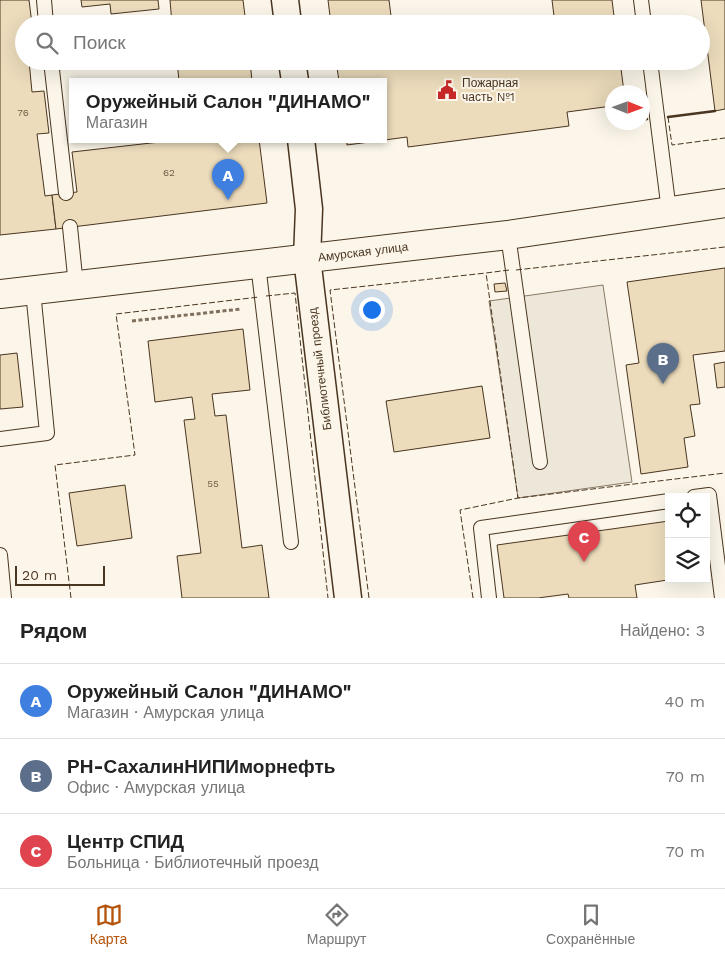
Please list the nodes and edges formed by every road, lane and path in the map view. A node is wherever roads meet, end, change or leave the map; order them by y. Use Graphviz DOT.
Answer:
graph roads {
  1 [pos="44,0"];
  2 [pos="285,0"];
  3 [pos="641,0"];
  4 [pos="45,15"];
  5 [pos="287,15"];
  6 [pos="643,15"];
  7 [pos="52,70"];
  8 [pos="651,70"];
  9 [pos="301,143"];
  10 [pos="66,193"];
  11 [pos="725,203"];
  12 [pos="669,212"];
  13 [pos="70,227"];
  14 [pos="508,234"];
  15 [pos="307,258"];
  16 [pos="258,264"];
  17 [pos="76,286"];
  18 [pos="33,290"];
  19 [pos="0,294"];
  20 [pos="264,306"];
  21 [pos="132,321"];
  22 [pos="0,439"];
  23 [pos="540,462"];
  24 [pos="665,501"];
  25 [pos="710,503"];
  26 [pos="291,542"];
  27 [pos="0,555"];
  28 [pos="4,598"];
  29 [pos="348,598"];
  30 [pos="489,598"];
  31 [pos="722,598"];
  1 -- 4 [label="lane"];
  2 -- 5 [label="street"];
  3 -- 6 [label="lane"];
  7 -- 10 [label="lane"];
  8 -- 12 [label="lane"];
  9 -- 15 [label="street, Библиотечный проезд"];
  11 -- 12 [label="street, Амурская улица"];
  12 -- 14 [label="street, Амурская улица"];
  13 -- 17 [label="lane"];
  14 -- 15 [label="street, Амурская улица"];
  14 -- 23 [label="lane"];
  15 -- 16 [label="street, Амурская улица"];
  15 -- 29 [label="street, Библиотечный проезд"];
  16 -- 17 [label="street, Амурская улица"];
  16 -- 20 [label="lane"];
  17 -- 18 [label="street, Амурская улица"];
  18 -- 19 [label="street, Амурская улица"];
  18 -- 22 [label="lane"];
  20 -- 21 [label="path"];
  20 -- 26 [label="lane"];
  24 -- 30 [label="lane"];
  25 -- 31 [label="lane"];
  27 -- 28 [label="lane"];
}
